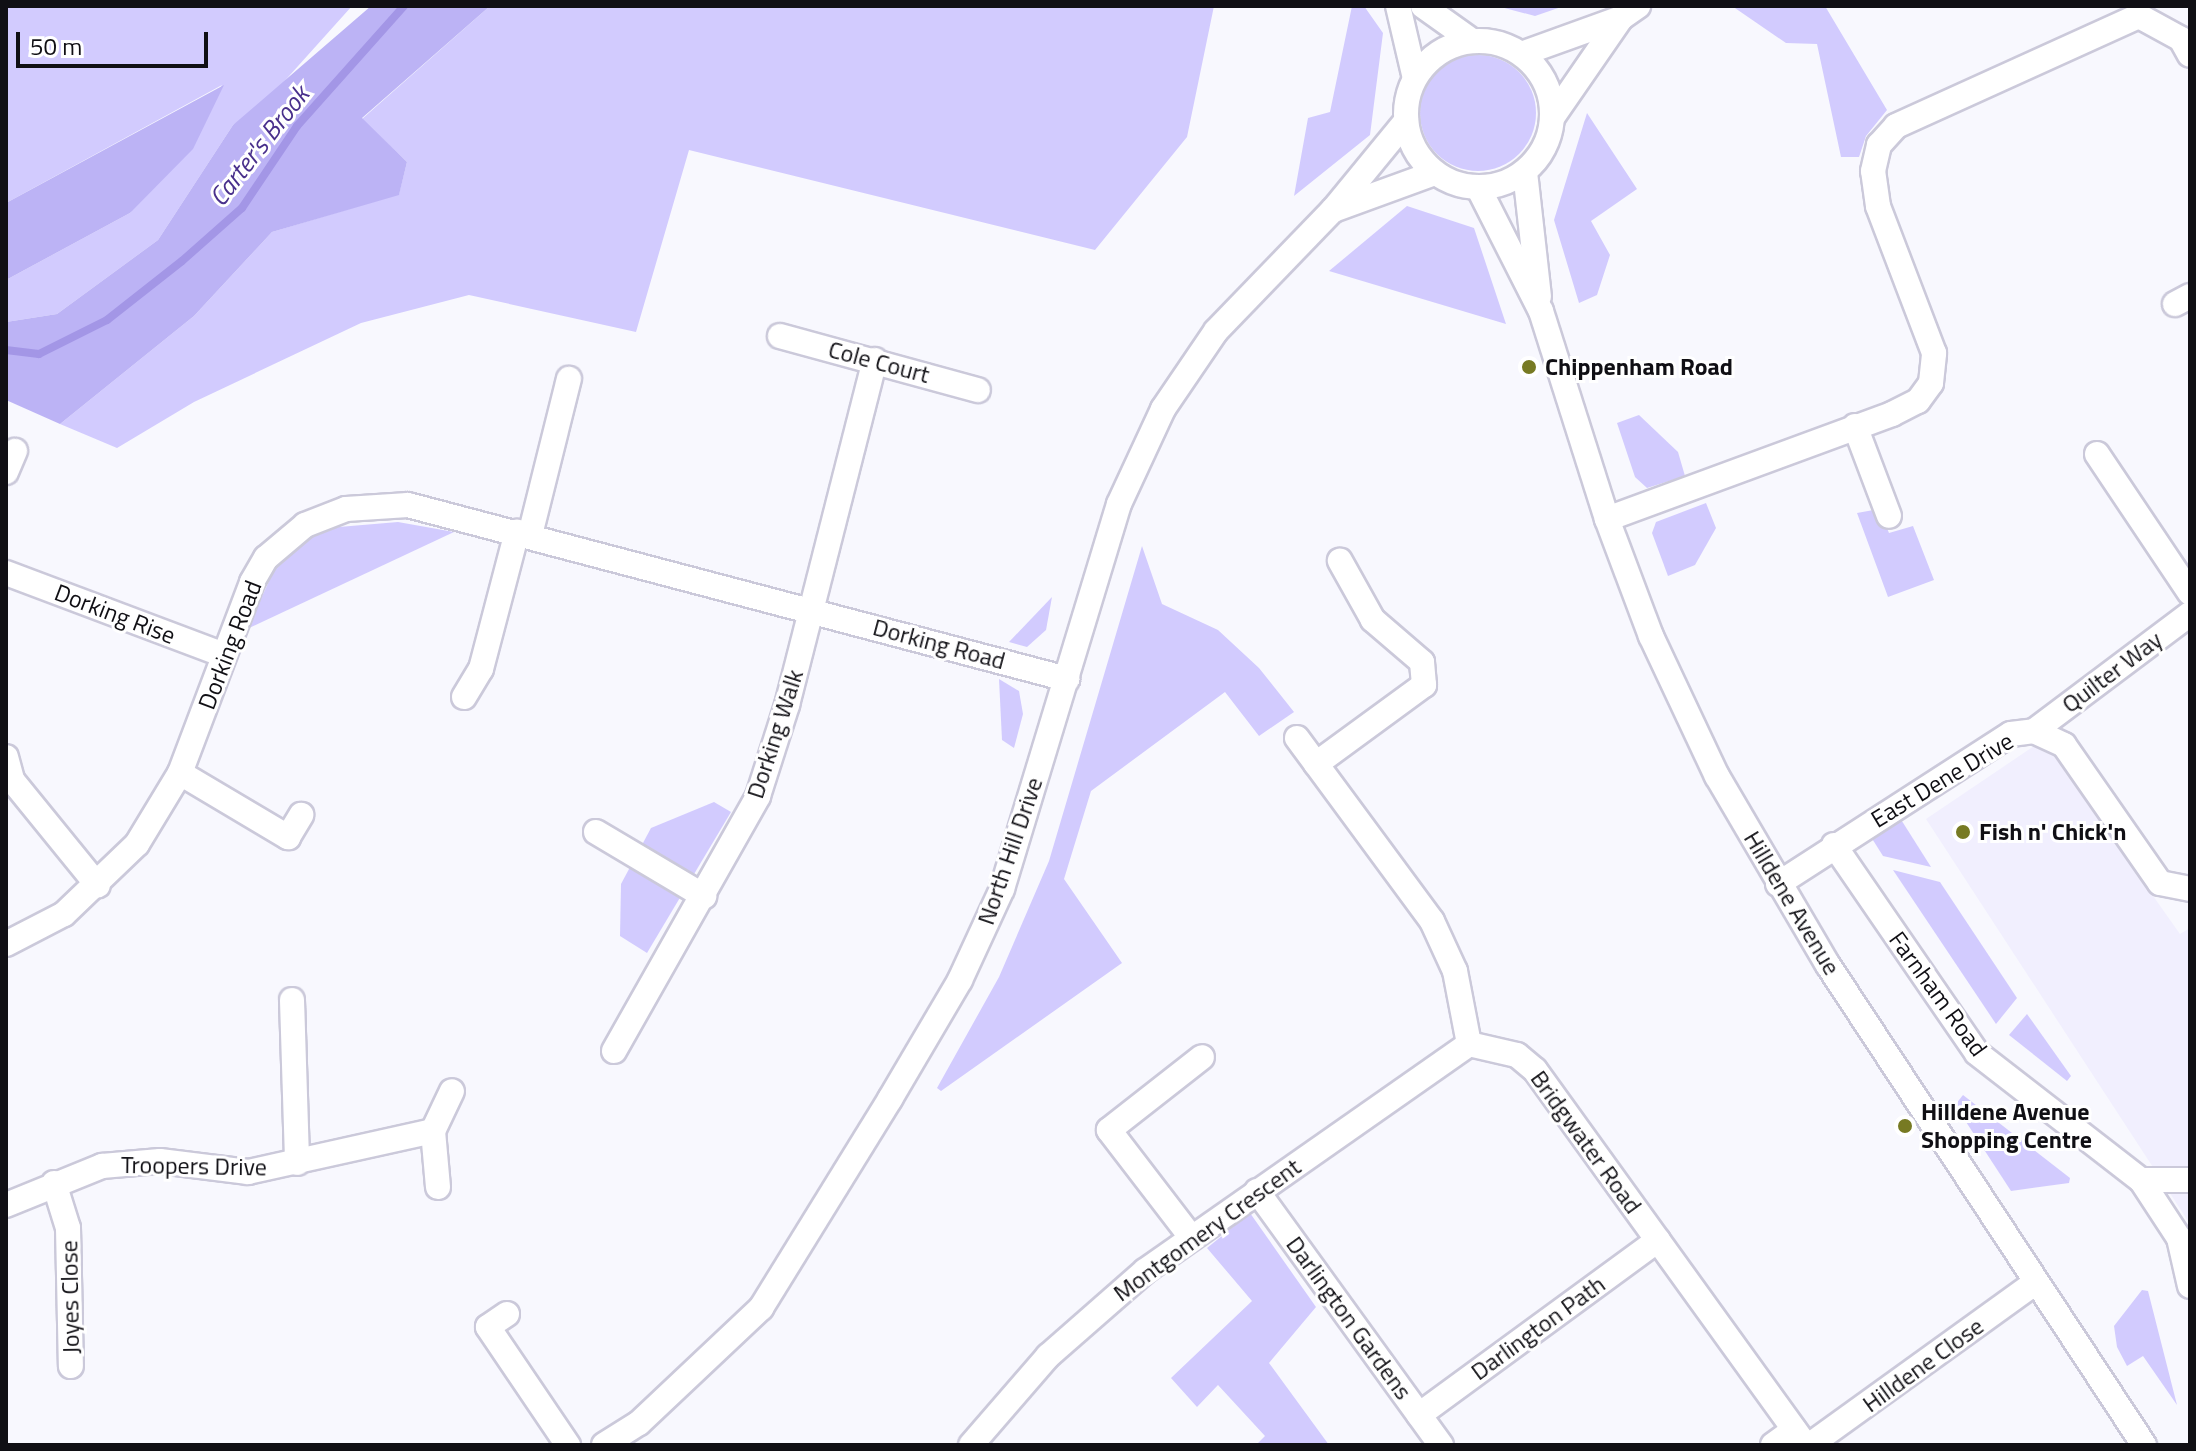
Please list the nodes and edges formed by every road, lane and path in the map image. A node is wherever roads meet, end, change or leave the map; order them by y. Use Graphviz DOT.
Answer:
graph roads {
  1 [pos="1398,6"];
  2 [pos="1423,6"];
  3 [pos="1630,12"];
  4 [pos="1472,41"];
  5 [pos="1524,53"];
  6 [pos="2190,55"];
  7 [pos="1414,74"];
  8 [pos="1554,115"];
  9 [pos="1406,121"];
  10 [pos="1525,172"];
  11 [pos="1432,174"];
  12 [pos="1478,187"];
  13 [pos="1333,210"];
  14 [pos="1541,311"];
  15 [pos="780,336"];
  16 [pos="875,360"];
  17 [pos="569,379"];
  18 [pos="978,390"];
  19 [pos="1855,426"];
  20 [pos="2097,454"];
  21 [pos="1889,516"];
  22 [pos="1607,519"];
  23 [pos="524,533"];
  24 [pos="1340,561"];
  25 [pos="6,573"];
  26 [pos="2190,593"];
  27 [pos="811,610"];
  28 [pos="2190,614"];
  29 [pos="224,655"];
  30 [pos="1067,679"];
  31 [pos="464,697"];
  32 [pos="2034,731"];
  33 [pos="1297,738"];
  34 [pos="6,757"];
  35 [pos="1316,764"];
  36 [pos="180,773"];
  37 [pos="301,815"];
  38 [pos="596,832"];
  39 [pos="1834,845"];
  40 [pos="1778,884"];
  41 [pos="98,886"];
  42 [pos="2190,889"];
  43 [pos="704,896"];
  44 [pos="6,944"];
  45 [pos="292,1000"];
  46 [pos="1469,1044"];
  47 [pos="614,1051"];
  48 [pos="1202,1057"];
  49 [pos="452,1091"];
  50 [pos="433,1131"];
  51 [pos="297,1163"];
  52 [pos="2141,1180"];
  53 [pos="2190,1180"];
  54 [pos="54,1183"];
  55 [pos="438,1187"];
  56 [pos="1257,1191"];
  57 [pos="6,1205"];
  58 [pos="2190,1215"];
  59 [pos="1191,1237"];
  60 [pos="2179,1238"];
  61 [pos="1658,1240"];
  62 [pos="2035,1283"];
  63 [pos="2190,1286"];
  64 [pos="507,1314"];
  65 [pos="71,1366"];
  66 [pos="1419,1415"];
  67 [pos="1803,1440"];
  68 [pos="568,1445"];
  69 [pos="604,1445"];
  70 [pos="971,1445"];
  71 [pos="1441,1445"];
  72 [pos="1773,1445"];
  73 [pos="2144,1445"];
  1 -- 7 [label="street"];
  2 -- 4 [label="street"];
  3 -- 5 [label="street"];
  3 -- 8 [label="street"];
  4 -- 5 [label="street"];
  4 -- 7 [label="street"];
  5 -- 8 [label="street"];
  6 -- 19 [label="street"];
  7 -- 9 [label="street"];
  8 -- 10 [label="street"];
  9 -- 11 [label="street"];
  9 -- 13 [label="street, North Hill Drive"];
  10 -- 12 [label="street"];
  10 -- 14 [label="street, Hilldene Avenue"];
  11 -- 12 [label="street"];
  11 -- 13 [label="street, North Hill Drive"];
  12 -- 14 [label="street, Hilldene Avenue"];
  13 -- 30 [label="street, North Hill Drive"];
  14 -- 22 [label="street, Hilldene Avenue"];
  15 -- 16 [label="street, Cole Court"];
  16 -- 18 [label="street, Cole Court"];
  16 -- 27 [label="street"];
  17 -- 23 [label="street"];
  19 -- 21 [label="street"];
  19 -- 22 [label="street"];
  20 -- 26 [label="street"];
  22 -- 40 [label="street, Hilldene Avenue"];
  23 -- 27 [label="street, Dorking Road"];
  23 -- 29 [label="street, Dorking Road"];
  23 -- 31 [label="street"];
  24 -- 35 [label="street"];
  25 -- 29 [label="street, Dorking Rise"];
  27 -- 30 [label="street, Dorking Road"];
  27 -- 43 [label="street, Dorking Walk"];
  28 -- 32 [label="street, Quilter Way"];
  29 -- 36 [label="street, Dorking Road"];
  30 -- 69 [label="street, North Hill Drive"];
  32 -- 39 [label="street, East Dene Drive"];
  32 -- 42 [label="street, East Dene Drive"];
  33 -- 35 [label="street"];
  34 -- 41 [label="street"];
  35 -- 46 [label="street"];
  36 -- 37 [label="street"];
  36 -- 41 [label="street, Dorking Road"];
  38 -- 43 [label="street"];
  39 -- 40 [label="street, East Dene Drive"];
  39 -- 52 [label="street, Farnham Road"];
  40 -- 62 [label="street, Hilldene Avenue"];
  41 -- 44 [label="street, Dorking Road"];
  43 -- 47 [label="street, Dorking Walk"];
  45 -- 51 [label="street"];
  46 -- 56 [label="street, Montgomery Crescent"];
  46 -- 61 [label="street, Bridgwater Road"];
  48 -- 59 [label="street"];
  49 -- 50 [label="street"];
  50 -- 51 [label="street, Troopers Drive"];
  50 -- 55 [label="street"];
  51 -- 54 [label="street, Troopers Drive"];
  52 -- 53 [label="street"];
  52 -- 60 [label="street, Farnham Road"];
  54 -- 57 [label="street, Troopers Drive"];
  54 -- 65 [label="street, Joyes Close"];
  56 -- 59 [label="street, Montgomery Crescent"];
  56 -- 66 [label="street, Darlington Gardens"];
  58 -- 60 [label="street"];
  59 -- 70 [label="street, Montgomery Crescent"];
  60 -- 63 [label="street, Farnham Road"];
  61 -- 66 [label="street, Darlington Path"];
  61 -- 67 [label="street, Bridgwater Road"];
  62 -- 67 [label="street, Hilldene Close"];
  62 -- 73 [label="street, Hilldene Avenue"];
  64 -- 68 [label="street"];
  66 -- 71 [label="street, Darlington Gardens"];
  67 -- 72 [label="street, Hilldene Close"];
}
